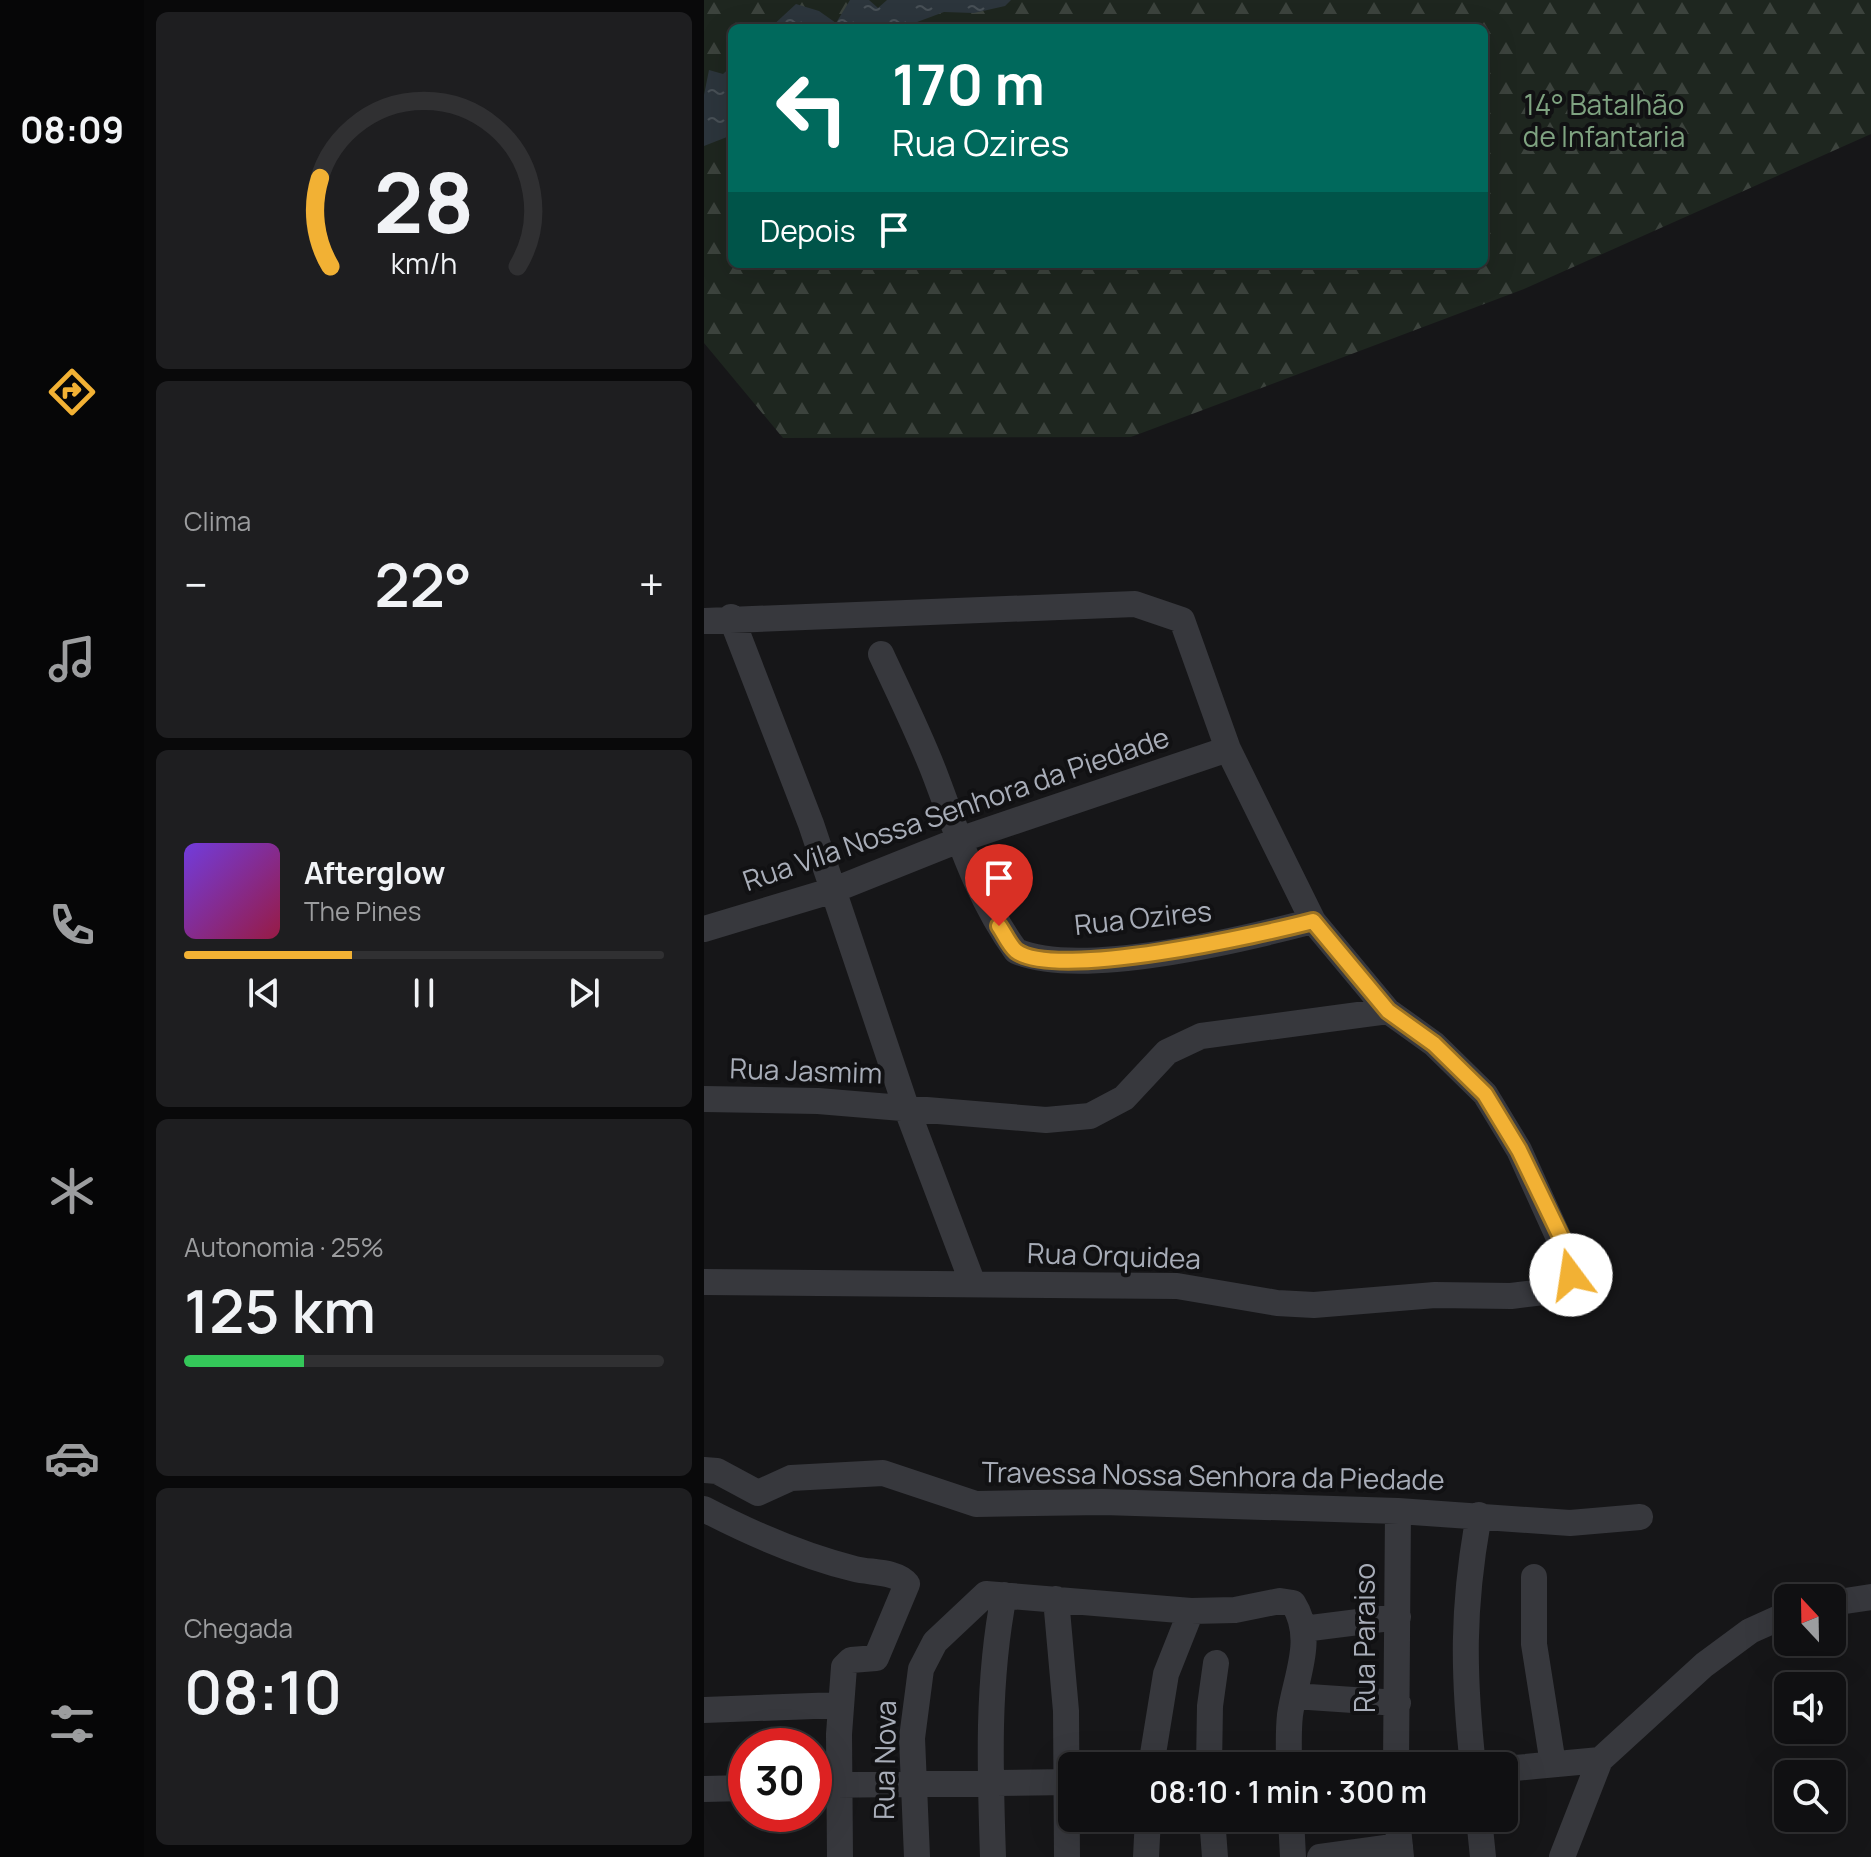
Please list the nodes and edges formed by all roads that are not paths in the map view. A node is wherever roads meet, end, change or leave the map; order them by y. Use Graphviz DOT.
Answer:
graph roads {
  1 [pos="731,617"];
  2 [pos="704,621"];
  3 [pos="881,654"];
  4 [pos="1228,749"];
  5 [pos="959,840"];
  6 [pos="834,890"];
  7 [pos="707,921"];
  8 [pos="1313,921"];
  9 [pos="1388,1011"];
  10 [pos="704,1099"];
  11 [pos="906,1107"];
  12 [pos="704,1282"];
  13 [pos="973,1284"];
  14 [pos="704,1470"];
  15 [pos="704,1509"];
  16 [pos="1398,1511"];
  17 [pos="1479,1515"];
  18 [pos="1640,1517"];
  19 [pos="1534,1577"];
  20 [pos="995,1594"];
  21 [pos="1871,1597"];
  22 [pos="1056,1599"];
  23 [pos="1846,1601"];
  24 [pos="1191,1611"];
  25 [pos="1398,1617"];
  26 [pos="1774,1620"];
  27 [pos="1303,1629"];
  28 [pos="1216,1663"];
  29 [pos="1294,1696"];
  30 [pos="1398,1703"];
  31 [pos="840,1705"];
  32 [pos="704,1710"];
  33 [pos="832,1750"];
  34 [pos="1067,1752"];
  35 [pos="1153,1752"];
  36 [pos="1209,1752"];
  37 [pos="1290,1752"];
  38 [pos="1396,1752"];
  39 [pos="1472,1752"];
  40 [pos="1600,1760"];
  41 [pos="1553,1764"];
  42 [pos="1518,1768"];
  43 [pos="1058,1782"];
  44 [pos="832,1784"];
  45 [pos="990,1784"];
  46 [pos="914,1785"];
  47 [pos="728,1788"];
  48 [pos="704,1789"];
  49 [pos="832,1815"];
  50 [pos="1067,1832"];
  51 [pos="1147,1832"];
  52 [pos="1213,1832"];
  53 [pos="1292,1832"];
  54 [pos="1480,1832"];
  55 [pos="1400,1851"];
  56 [pos="840,1857"];
  57 [pos="917,1857"];
  58 [pos="993,1857"];
  59 [pos="1067,1857"];
  60 [pos="1146,1857"];
  61 [pos="1215,1857"];
  62 [pos="1293,1857"];
  63 [pos="1320,1857"];
  64 [pos="1483,1857"];
  65 [pos="1562,1857"];
  1 -- 2 [label="street"];
  1 -- 4 [label="street"];
  1 -- 6 [label="street"];
  3 -- 5 [label="street, Rua Ozires"];
  4 -- 5 [label="street, Rua Vila Nossa Senhora da Piedade"];
  4 -- 8 [label="street"];
  5 -- 6 [label="street, Rua Vila Nossa Senhora da Piedade"];
  5 -- 8 [label="street, Rua Ozires"];
  6 -- 7 [label="street, Rua Vila Nossa Senhora da Piedade"];
  6 -- 11 [label="street"];
  8 -- 9 [label="street"];
  9 -- 11 [label="street, Rua Jasmim"];
  9 -- 13 [label="street, Rua Orquidea"];
  10 -- 11 [label="street, Rua Jasmim"];
  11 -- 13 [label="street, Rua Jasmim"];
  12 -- 13 [label="street, Rua Orquidea"];
  14 -- 16 [label="street, Travessa Nossa Senhora da Piedade"];
  15 -- 31 [label="street"];
  16 -- 17 [label="street, Travessa Nossa Senhora da Piedade"];
  16 -- 25 [label="street, Rua Paraiso"];
  17 -- 18 [label="street, Travessa Nossa Senhora da Piedade"];
  17 -- 39 [label="street"];
  19 -- 41 [label="street"];
  20 -- 22 [label="street"];
  20 -- 45 [label="street"];
  20 -- 46 [label="street, Rua Nova"];
  21 -- 23 [label="street"];
  22 -- 24 [label="street"];
  22 -- 34 [label="street"];
  24 -- 27 [label="street"];
  24 -- 35 [label="street"];
  25 -- 27 [label="street"];
  25 -- 30 [label="street, Rua Paraiso"];
  26 -- 40 [label="street"];
  27 -- 29 [label="street"];
  28 -- 36 [label="street"];
  29 -- 30 [label="street"];
  29 -- 37 [label="street"];
  30 -- 38 [label="street, Rua Paraiso"];
  31 -- 32 [label="street"];
  31 -- 33 [label="street"];
  40 -- 41 [label="street"];
  40 -- 65 [label="street"];
  41 -- 42 [label="street"];
  43 -- 45 [label="street"];
  44 -- 46 [label="street"];
  45 -- 46 [label="street"];
  45 -- 58 [label="street"];
  46 -- 57 [label="street, Rua Nova"];
  47 -- 48 [label="street"];
  49 -- 56 [label="street"];
  50 -- 59 [label="street"];
  51 -- 60 [label="street"];
  52 -- 61 [label="street"];
  53 -- 62 [label="street"];
  54 -- 64 [label="street"];
  55 -- 63 [label="street"];
}
